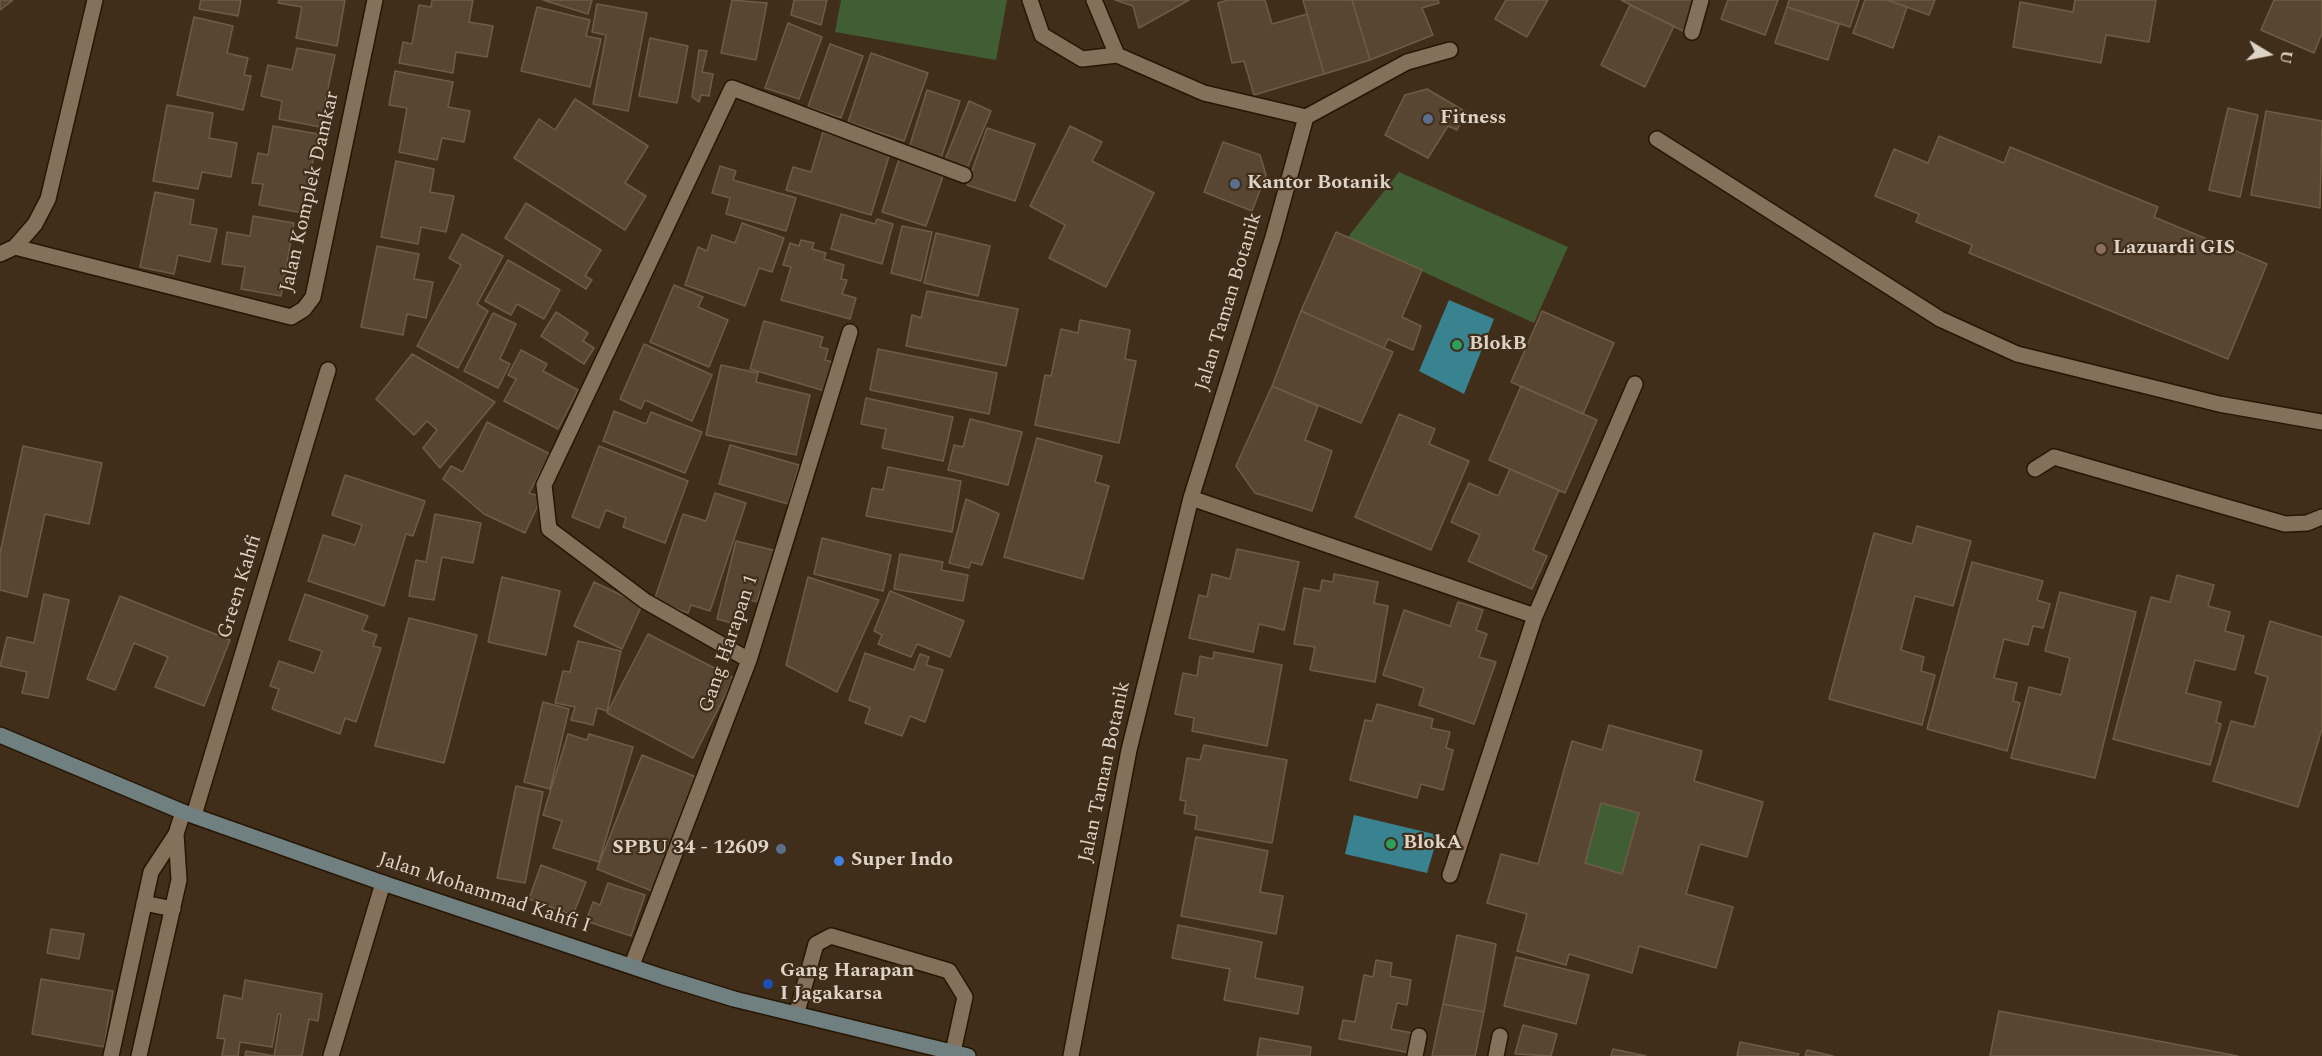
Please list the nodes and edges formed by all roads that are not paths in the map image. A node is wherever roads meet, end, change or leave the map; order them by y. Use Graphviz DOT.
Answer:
graph roads {
  1 [pos="95,0"];
  2 [pos="375,0"];
  3 [pos="1030,0"];
  4 [pos="1094,0"];
  5 [pos="1701,0"];
  6 [pos="1692,32"];
  7 [pos="1450,50"];
  8 [pos="1117,55"];
  9 [pos="1306,117"];
  10 [pos="1657,140"];
  11 [pos="964,175"];
  12 [pos="15,247"];
  13 [pos="0,254"];
  14 [pos="850,332"];
  15 [pos="328,370"];
  16 [pos="1635,384"];
  17 [pos="2322,422"];
  18 [pos="2035,468"];
  19 [pos="1191,498"];
  20 [pos="2322,517"];
  21 [pos="1534,616"];
  22 [pos="749,660"];
  23 [pos="0,735"];
  24 [pos="189,814"];
  25 [pos="176,834"];
  26 [pos="1450,875"];
  27 [pos="383,883"];
  28 [pos="144,903"];
  29 [pos="172,909"];
  30 [pos="632,965"];
  31 [pos="797,1012"];
  32 [pos="1419,1036"];
  33 [pos="1500,1036"];
  34 [pos="960,1054"];
  35 [pos="111,1056"];
  36 [pos="140,1056"];
  37 [pos="331,1056"];
  38 [pos="1071,1056"];
  39 [pos="1415,1056"];
  40 [pos="1496,1056"];
  1 -- 12 [label="street"];
  2 -- 12 [label="street, Jalan Komplek Damkar"];
  3 -- 8 [label="street"];
  4 -- 8 [label="street"];
  5 -- 6 [label="street"];
  7 -- 9 [label="street"];
  8 -- 9 [label="street"];
  9 -- 19 [label="street, Jalan Taman Botanik"];
  10 -- 17 [label="street"];
  11 -- 22 [label="street"];
  12 -- 13 [label="street"];
  14 -- 22 [label="street, Gang Harapan 1"];
  15 -- 24 [label="street, Green Kahfi"];
  16 -- 21 [label="street"];
  18 -- 20 [label="street"];
  19 -- 21 [label="street"];
  19 -- 38 [label="street, Jalan Taman Botanik"];
  21 -- 26 [label="street"];
  22 -- 30 [label="street, Gang Harapan 1"];
  23 -- 24 [label="main road, Jalan Mohammad Kahfi I"];
  24 -- 25 [label="street, Green Kahfi"];
  24 -- 27 [label="main road, Jalan Mohammad Kahfi I"];
  25 -- 28 [label="street"];
  25 -- 29 [label="street"];
  27 -- 30 [label="main road, Jalan Mohammad Kahfi I"];
  27 -- 37 [label="street"];
  28 -- 29 [label="street"];
  28 -- 35 [label="street"];
  29 -- 36 [label="street"];
  30 -- 31 [label="main road, Jalan Mohammad Kahfi I"];
  31 -- 34 [label="main road, Jalan Mohammad Kahfi I"];
  31 -- 34 [label="street"];
  32 -- 39 [label="street"];
  33 -- 40 [label="street"];
}
